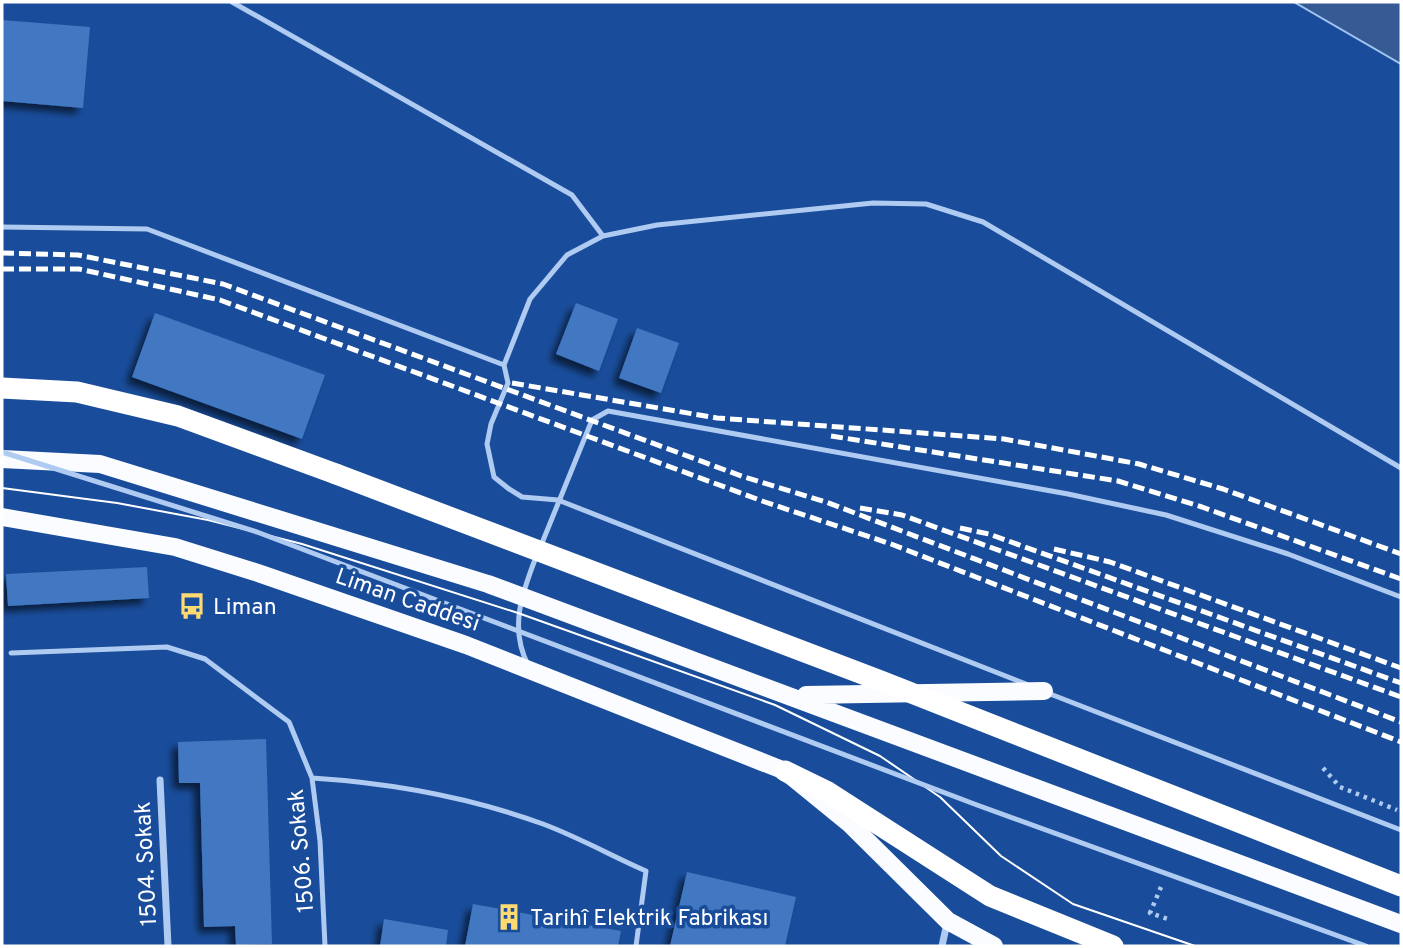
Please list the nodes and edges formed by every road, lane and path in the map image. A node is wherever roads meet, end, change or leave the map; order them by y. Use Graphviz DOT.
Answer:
graph roads {
  1 [pos="232,2"];
  2 [pos="2,227"];
  3 [pos="603,236"];
  4 [pos="504,365"];
  5 [pos="2,388"];
  6 [pos="2,452"];
  7 [pos="2,459"];
  8 [pos="1401,468"];
  9 [pos="558,500"];
  10 [pos="2,517"];
  11 [pos="521,595"];
  12 [pos="1401,597"];
  13 [pos="11,653"];
  14 [pos="531,671"];
  15 [pos="1044,691"];
  16 [pos="794,696"];
  17 [pos="1323,768"];
  18 [pos="785,771"];
  19 [pos="312,778"];
  20 [pos="160,780"];
  21 [pos="1401,812"];
  22 [pos="1401,830"];
  23 [pos="1401,887"];
  24 [pos="948,921"];
  25 [pos="1401,924"];
  26 [pos="168,946"];
  27 [pos="325,946"];
  28 [pos="636,946"];
  29 [pos="942,946"];
  30 [pos="993,946"];
  31 [pos="1113,946"];
  32 [pos="1367,946"];
  1 -- 3 [label="lane"];
  2 -- 4 [label="lane"];
  3 -- 4 [label="lane"];
  3 -- 8 [label="lane"];
  4 -- 9 [label="lane"];
  5 -- 23 [label="highway, bridge"];
  6 -- 32 [label="lane, bridge"];
  7 -- 11 [label="main road"];
  9 -- 11 [label="lane"];
  9 -- 12 [label="lane"];
  9 -- 15 [label="lane"];
  10 -- 14 [label="main road, Liman Caddesi"];
  11 -- 14 [label="lane"];
  11 -- 16 [label="main road"];
  13 -- 19 [label="lane, 1506. Sokak"];
  14 -- 18 [label="main road, Liman Caddesi"];
  15 -- 16 [label="main road"];
  15 -- 22 [label="lane"];
  16 -- 25 [label="main road"];
  17 -- 21 [label="path"];
  18 -- 24 [label="main road, Liman Caddesi"];
  18 -- 31 [label="highway"];
  19 -- 27 [label="lane, 1506. Sokak"];
  19 -- 28 [label="lane"];
  20 -- 26 [label="street, 1504. Sokak"];
  24 -- 29 [label="street"];
  24 -- 30 [label="main road, Liman Caddesi"];
}
